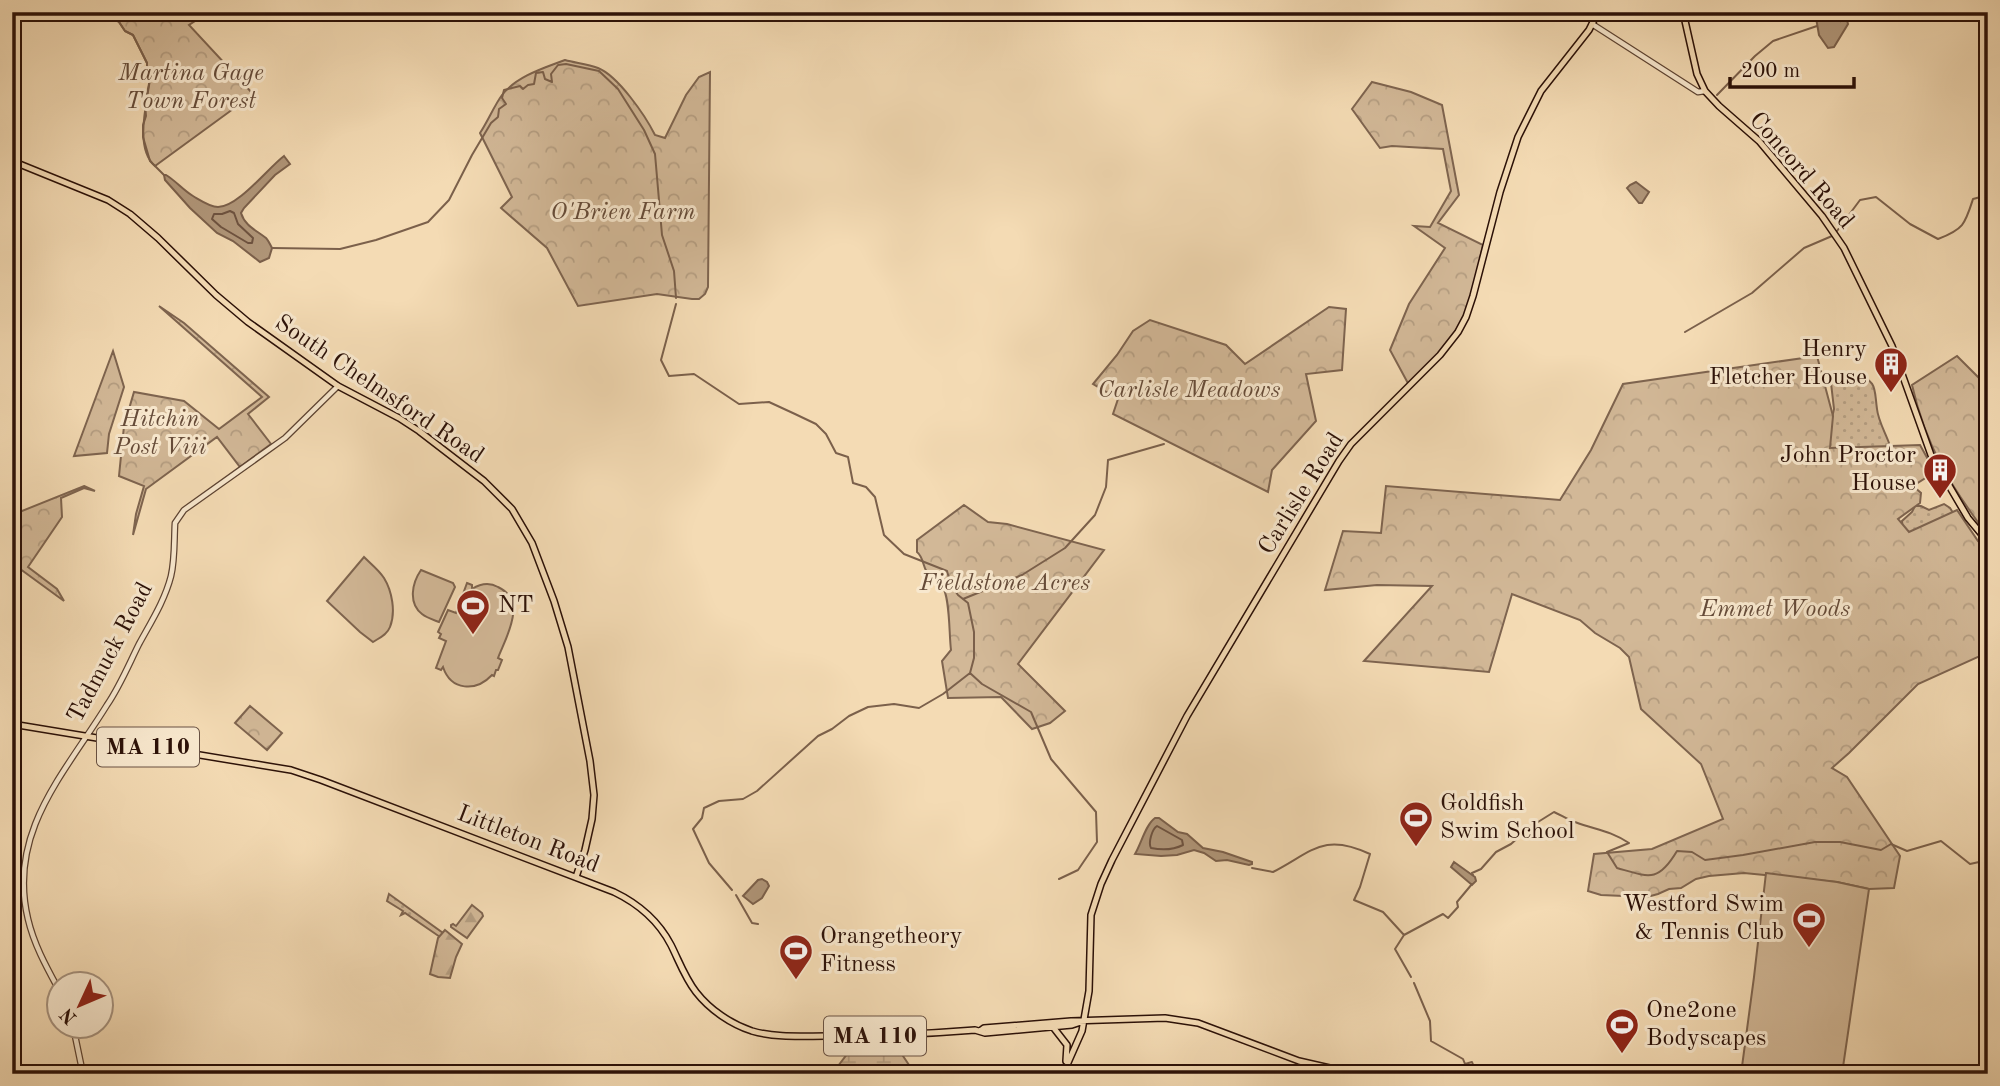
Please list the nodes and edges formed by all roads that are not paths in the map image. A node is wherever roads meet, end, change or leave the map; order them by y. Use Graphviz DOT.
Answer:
graph roads {
  1 [pos="1598,12"];
  2 [pos="1684,12"];
  3 [pos="1592,24"];
  4 [pos="1705,91"];
  5 [pos="12,161"];
  6 [pos="338,386"];
  7 [pos="1988,542"];
  8 [pos="12,724"];
  9 [pos="86,737"];
  10 [pos="576,877"];
  11 [pos="48,970"];
  12 [pos="1084,1021"];
  13 [pos="1053,1027"];
  14 [pos="980,1031"];
  15 [pos="76,1040"];
  16 [pos="1066,1065"];
  17 [pos="83,1074"];
  18 [pos="1063,1074"];
  19 [pos="1574,1074"];
  1 -- 3 [label="main road, Carlisle Road"];
  2 -- 4 [label="main road, Concord Road"];
  3 -- 4 [label="street"];
  3 -- 12 [label="main road, Carlisle Road"];
  4 -- 7 [label="main road, Concord Road"];
  5 -- 6 [label="main road, South Chelmsford Road"];
  6 -- 9 [label="street, Tadmuck Road"];
  6 -- 10 [label="main road, South Chelmsford Road"];
  8 -- 9 [label="main road, Littleton Road / MA 110"];
  9 -- 10 [label="main road, Littleton Road / MA 110"];
  9 -- 11 [label="street, Tadmuck Road"];
  10 -- 14 [label="main road, Littleton Road / MA 110"];
  12 -- 13 [label="main road, Littleton Road / MA 110"];
  12 -- 14 [label="main road, Littleton Road / MA 110"];
  12 -- 16 [label="main road, Carlisle Road"];
  12 -- 19 [label="main road, Littleton Road / MA 110"];
  13 -- 14 [label="main road, Littleton Road / MA 110"];
  13 -- 16 [label="main road"];
  15 -- 17 [label="street"];
  16 -- 18 [label="main road, Carlisle Road"];
}
